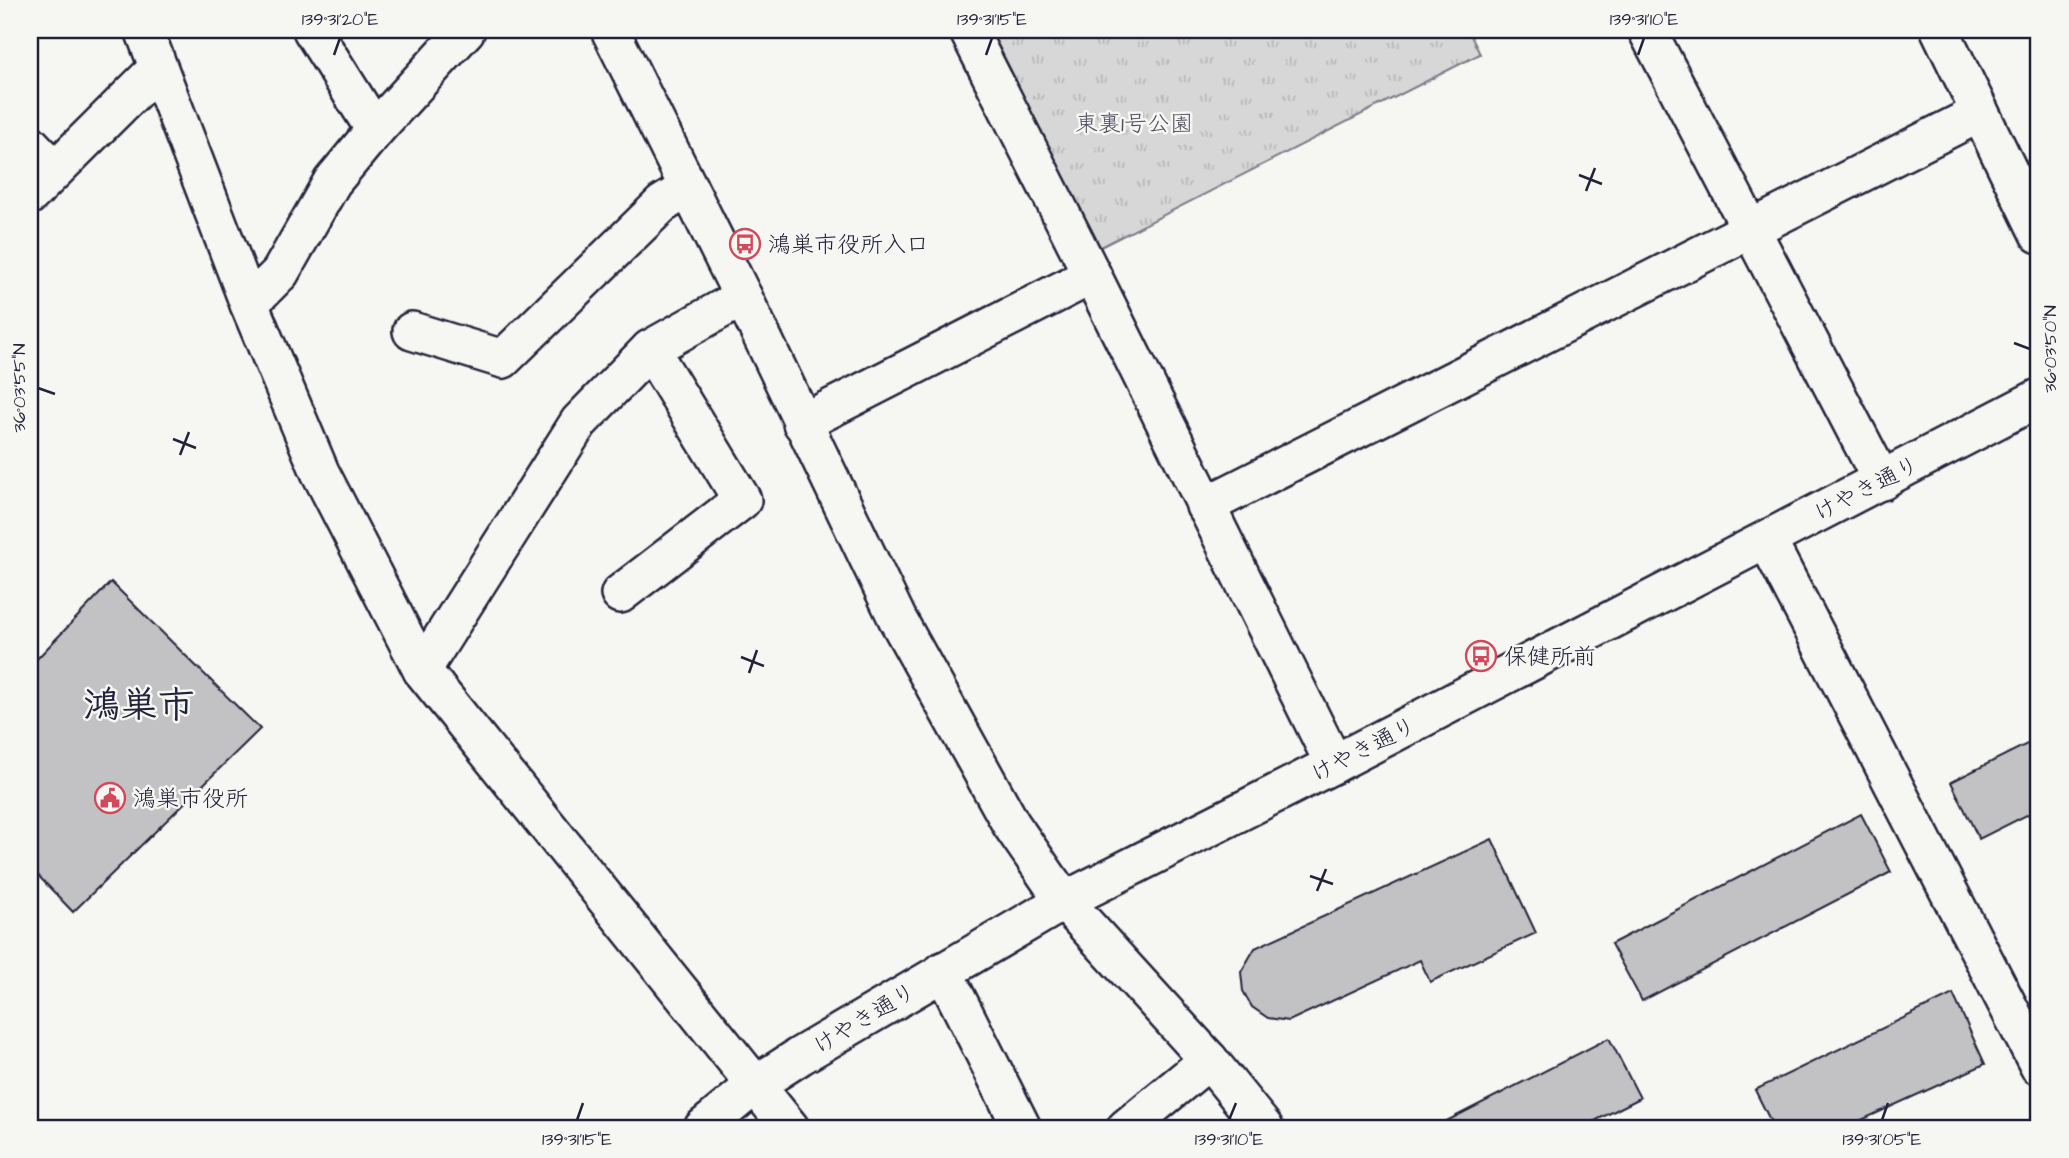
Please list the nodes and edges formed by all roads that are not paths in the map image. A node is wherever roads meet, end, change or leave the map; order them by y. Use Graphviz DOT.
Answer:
graph roads {
  1 [pos="144,30"];
  2 [pos="312,30"];
  3 [pos="467,30"];
  4 [pos="610,30"];
  5 [pos="968,30"];
  6 [pos="1647,30"];
  7 [pos="1940,30"];
  8 [pos="158,68"];
  9 [pos="1980,113"];
  10 [pos="374,130"];
  11 [pos="30,144"];
  12 [pos="55,170"];
  13 [pos="688,188"];
  14 [pos="30,195"];
  15 [pos="1751,229"];
  16 [pos="2039,234"];
  17 [pos="1092,275"];
  18 [pos="743,297"];
  19 [pos="249,304"];
  20 [pos="412,331"];
  21 [pos="649,349"];
  22 [pos="2039,398"];
  23 [pos="802,423"];
  24 [pos="1882,481"];
  25 [pos="1205,506"];
  26 [pos="1767,540"];
  27 [pos="620,594"];
  28 [pos="422,670"];
  29 [pos="1334,764"];
  30 [pos="1064,901"];
  31 [pos="943,971"];
  32 [pos="1209,1060"];
  33 [pos="2039,1066"];
  34 [pos="755,1085"];
  35 [pos="704,1128"];
  36 [pos="790,1128"];
  37 [pos="1022,1128"];
  38 [pos="1126,1128"];
  39 [pos="1264,1128"];
  1 -- 8 [label="street"];
  2 -- 10 [label="street"];
  3 -- 10 [label="street"];
  4 -- 13 [label="street"];
  5 -- 17 [label="street"];
  6 -- 15 [label="street"];
  7 -- 9 [label="street"];
  8 -- 12 [label="street"];
  8 -- 19 [label="street"];
  9 -- 15 [label="street"];
  9 -- 16 [label="street"];
  10 -- 19 [label="street"];
  11 -- 12 [label="street"];
  12 -- 14 [label="street"];
  13 -- 18 [label="street"];
  13 -- 20 [label="street"];
  15 -- 24 [label="street"];
  15 -- 25 [label="street"];
  17 -- 23 [label="street"];
  17 -- 25 [label="street"];
  18 -- 21 [label="street"];
  18 -- 23 [label="street"];
  19 -- 28 [label="street"];
  21 -- 27 [label="street"];
  21 -- 28 [label="street"];
  22 -- 24 [label="street, けやき通り"];
  23 -- 30 [label="street"];
  24 -- 26 [label="street, けやき通り"];
  25 -- 29 [label="street"];
  26 -- 29 [label="street, けやき通り"];
  26 -- 33 [label="street"];
  28 -- 34 [label="street"];
  29 -- 30 [label="street, けやき通り"];
  30 -- 31 [label="street, けやき通り"];
  30 -- 32 [label="street"];
  31 -- 34 [label="street, けやき通り"];
  31 -- 37 [label="street"];
  32 -- 38 [label="street"];
  32 -- 39 [label="street"];
  34 -- 35 [label="street, けやき通り"];
  34 -- 36 [label="street"];
}
